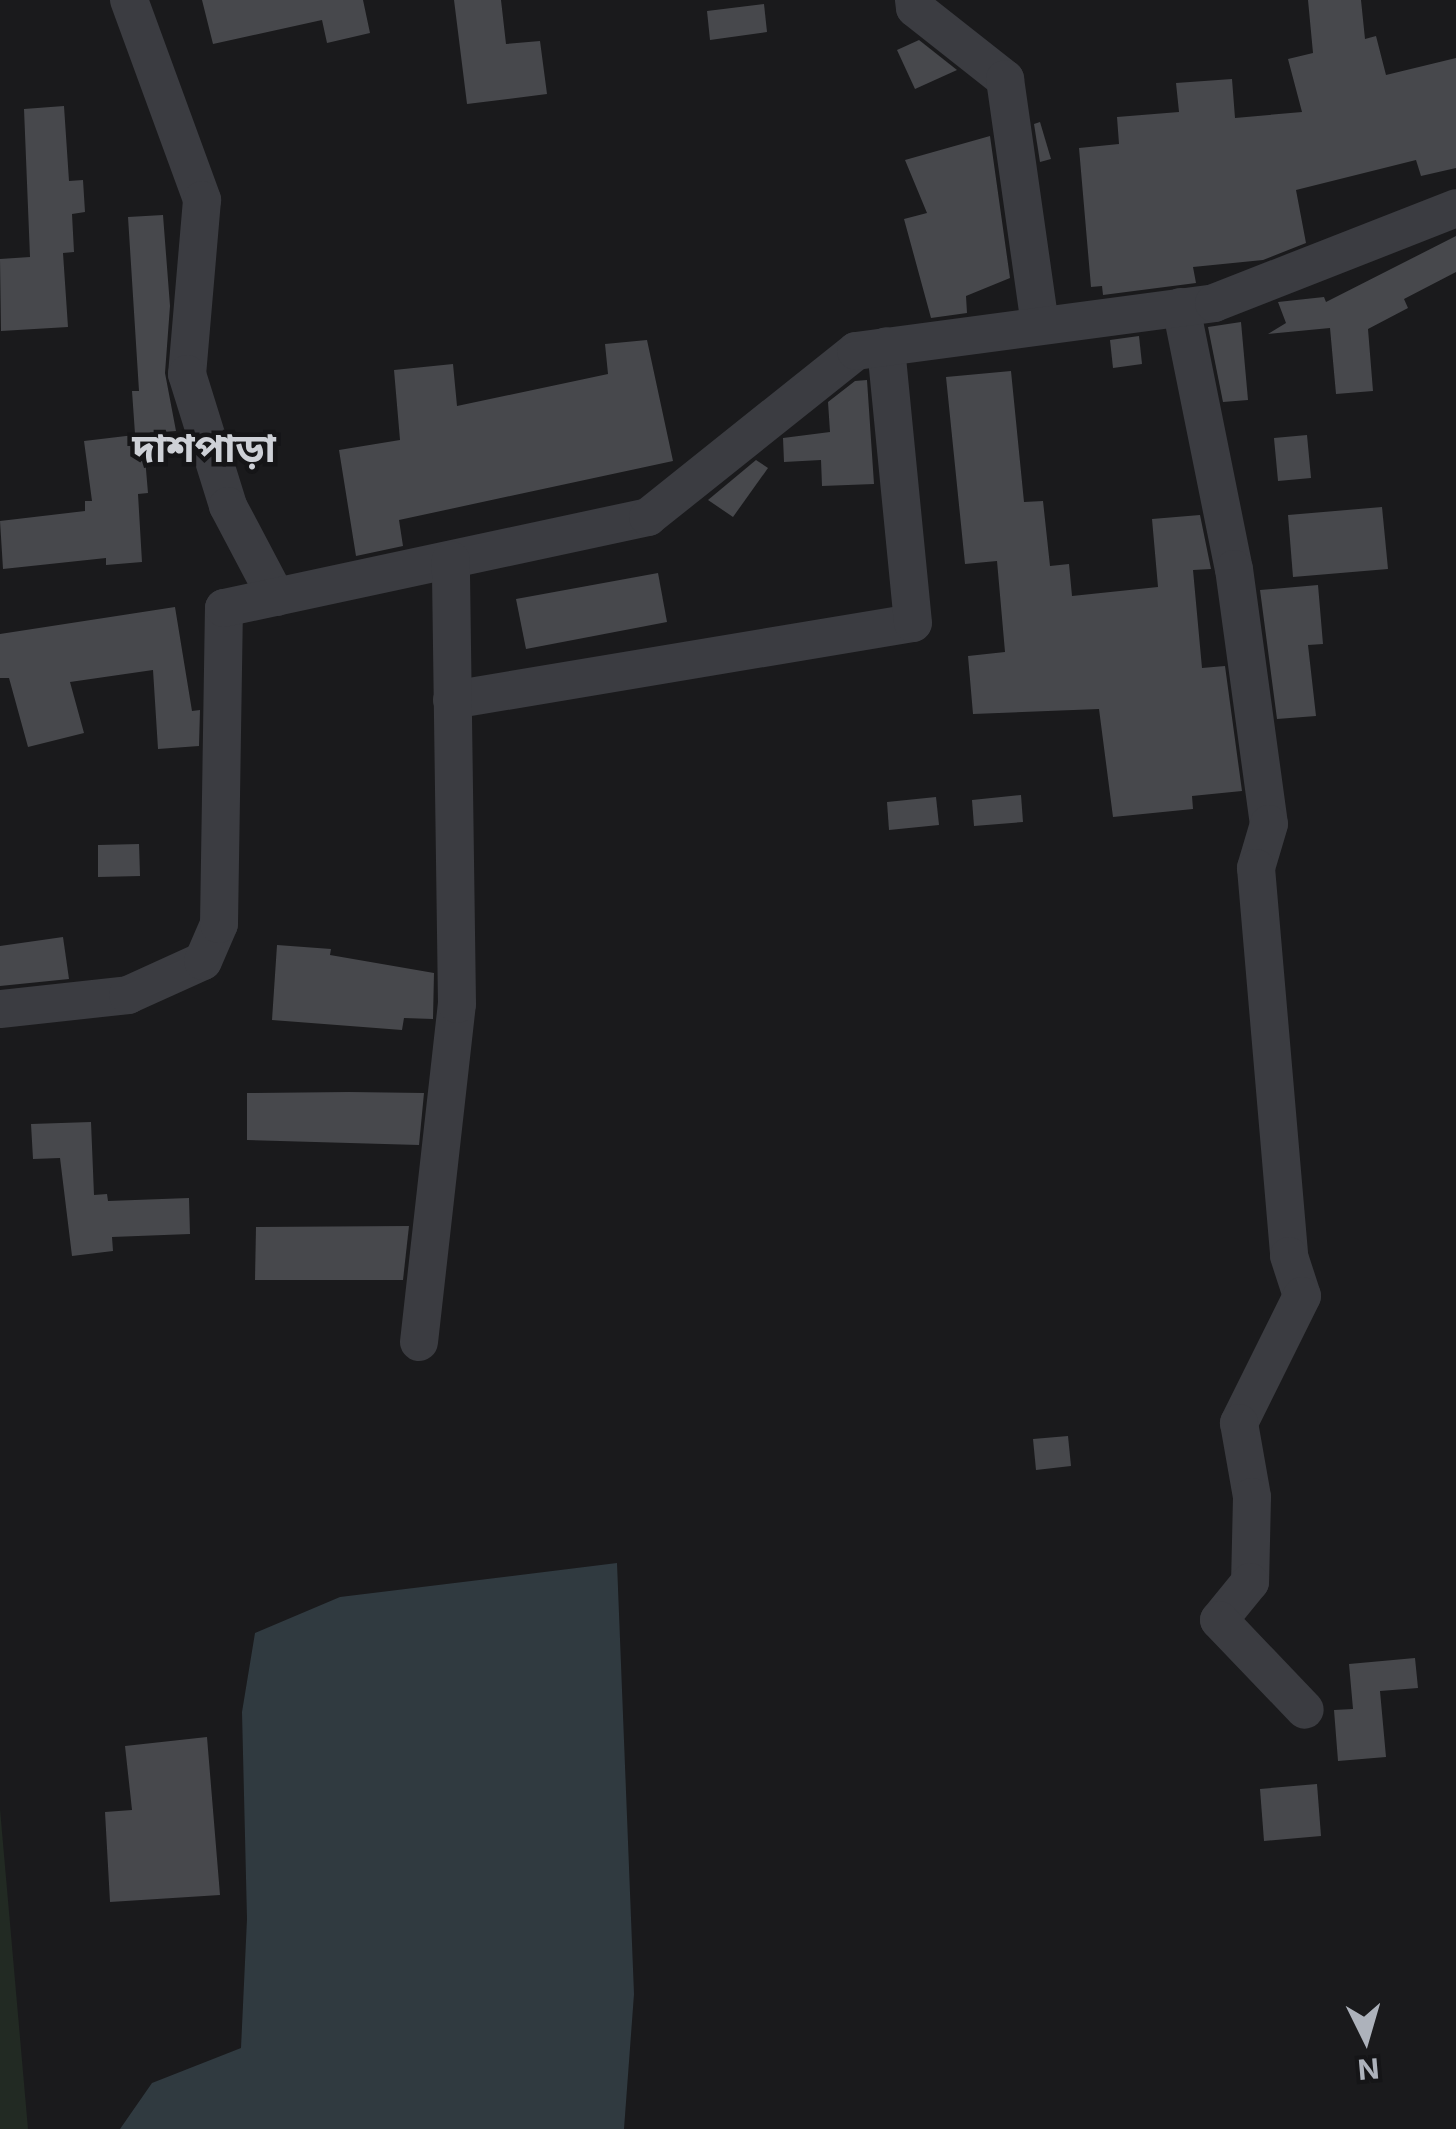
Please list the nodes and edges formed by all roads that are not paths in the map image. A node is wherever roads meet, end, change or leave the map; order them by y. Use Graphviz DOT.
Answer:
graph roads {
  1 [pos="129,0"];
  2 [pos="914,0"];
  3 [pos="1456,208"];
  4 [pos="1181,307"];
  5 [pos="1040,326"];
  6 [pos="886,346"];
  7 [pos="451,560"];
  8 [pos="276,597"];
  9 [pos="452,700"];
  10 [pos="0,1010"];
  11 [pos="419,1342"];
  12 [pos="1306,1710"];
  1 -- 8 [label="street"];
  2 -- 5 [label="street"];
  3 -- 4 [label="street"];
  4 -- 5 [label="street"];
  4 -- 12 [label="street"];
  5 -- 6 [label="street"];
  6 -- 7 [label="street"];
  6 -- 9 [label="street"];
  7 -- 8 [label="street"];
  7 -- 9 [label="street"];
  8 -- 10 [label="street"];
  9 -- 11 [label="street"];
}
